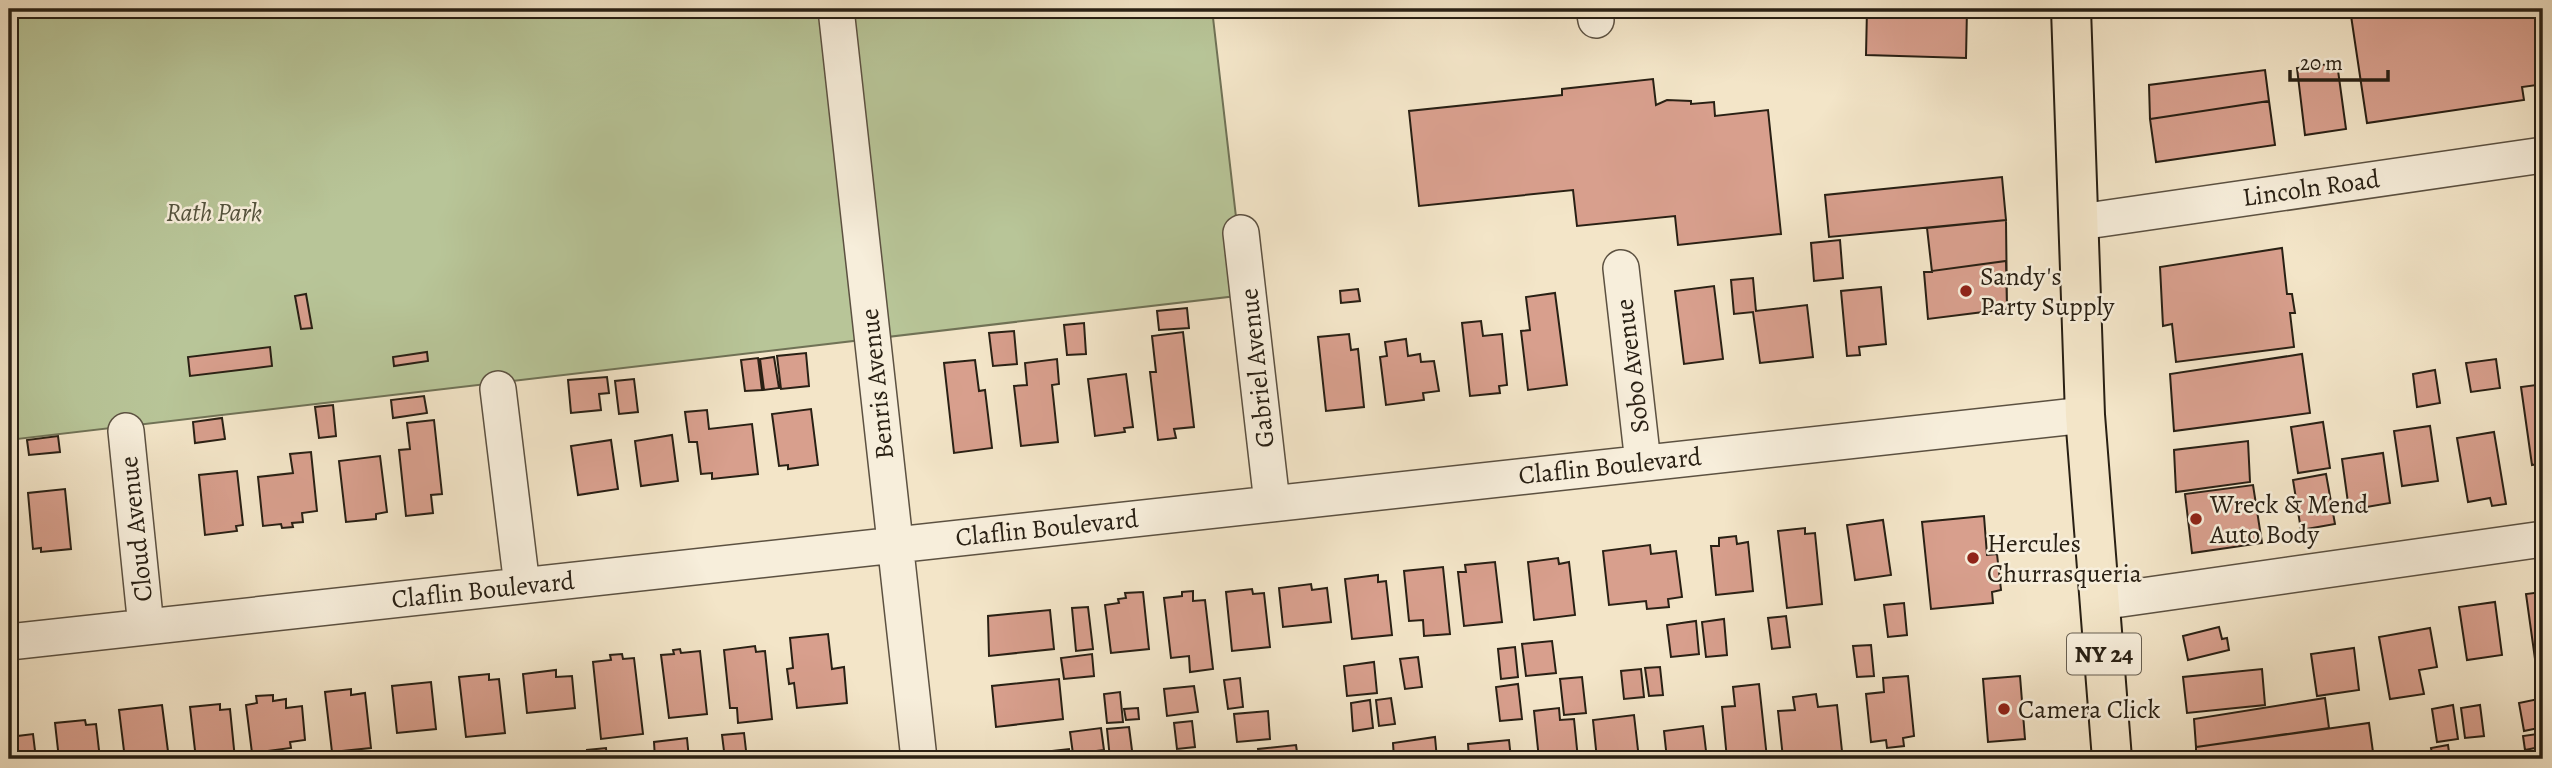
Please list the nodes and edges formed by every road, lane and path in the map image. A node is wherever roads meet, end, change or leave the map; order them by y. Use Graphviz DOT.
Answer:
graph roads {
  1 [pos="836,9"];
  2 [pos="2071,9"];
  3 [pos="2543,155"];
  4 [pos="2080,222"];
  5 [pos="1241,233"];
  6 [pos="1621,268"];
  7 [pos="498,388"];
  8 [pos="2085,415"];
  9 [pos="126,431"];
  10 [pos="1643,463"];
  11 [pos="1272,503"];
  12 [pos="2543,539"];
  13 [pos="895,545"];
  14 [pos="522,586"];
  15 [pos="2100,602"];
  16 [pos="146,627"];
  17 [pos="9,642"];
  18 [pos="919,759"];
  19 [pos="2112,759"];
  1 -- 13 [label="street, Benris Avenue"];
  2 -- 4 [label="main road, NY 24"];
  3 -- 4 [label="street, Lincoln Road"];
  4 -- 8 [label="main road, NY 24"];
  5 -- 11 [label="street, Gabriel Avenue"];
  6 -- 10 [label="street, Sobo Avenue"];
  7 -- 14 [label="street"];
  8 -- 10 [label="street, Claflin Boulevard"];
  8 -- 15 [label="main road, NY 24"];
  9 -- 16 [label="street, Cloud Avenue"];
  10 -- 11 [label="street, Claflin Boulevard"];
  11 -- 13 [label="street, Claflin Boulevard"];
  12 -- 15 [label="street"];
  13 -- 14 [label="street, Claflin Boulevard"];
  13 -- 18 [label="street, Benris Avenue"];
  14 -- 16 [label="street, Claflin Boulevard"];
  15 -- 19 [label="main road, NY 24"];
  16 -- 17 [label="street, Claflin Boulevard"];
}
